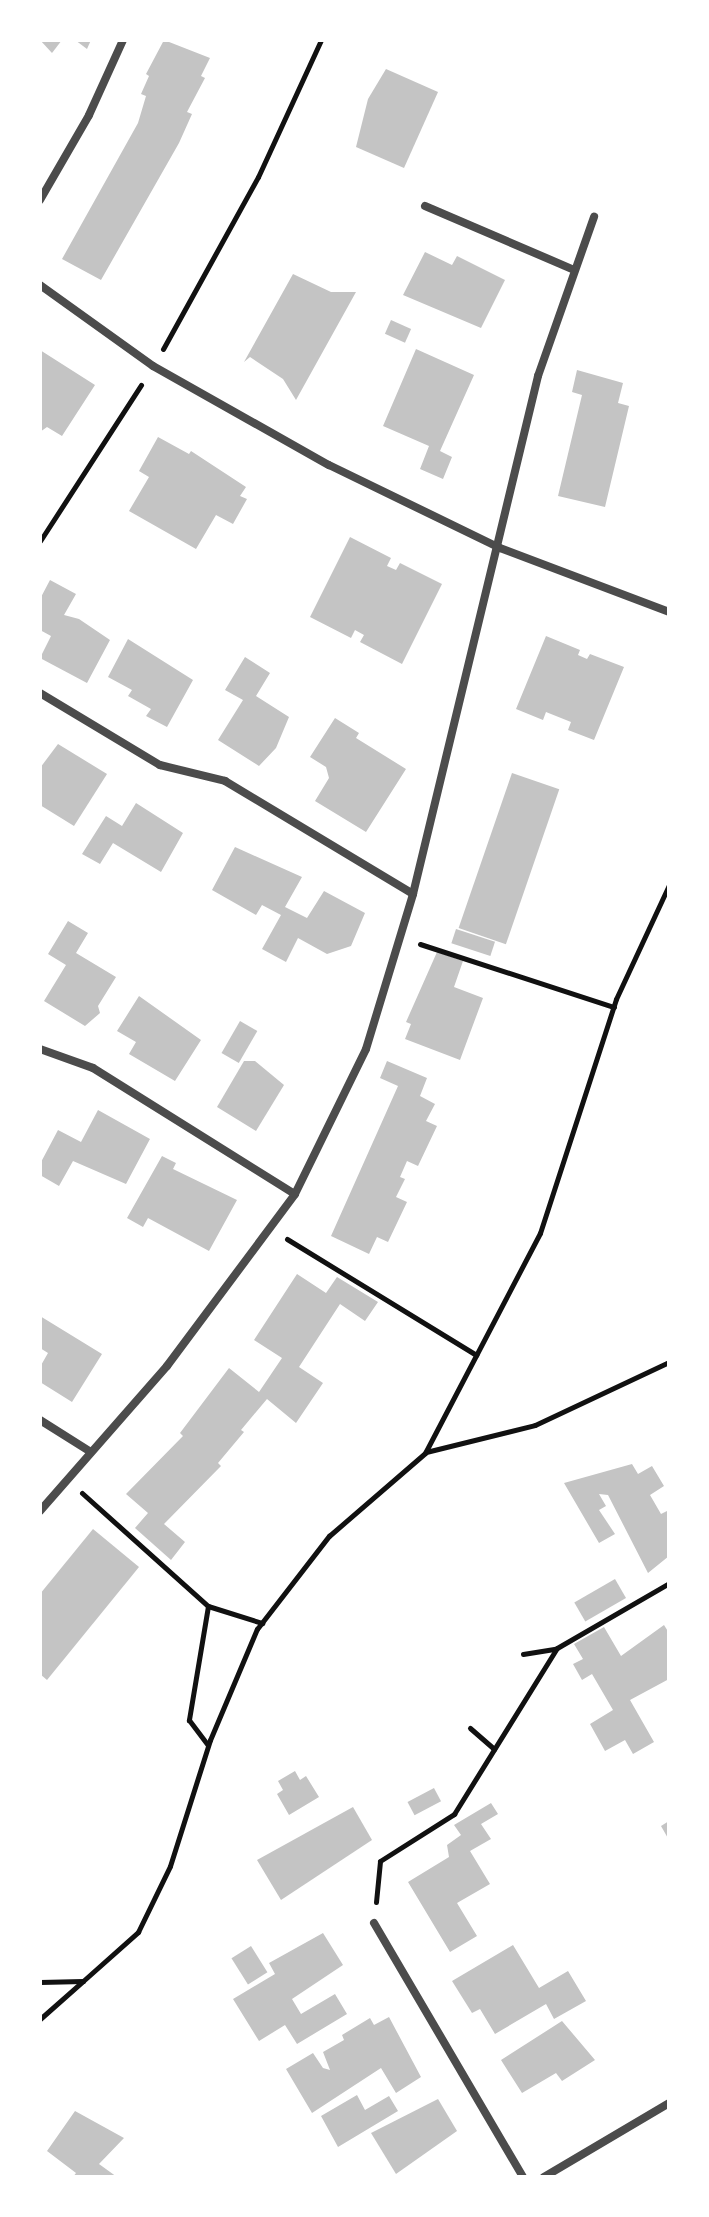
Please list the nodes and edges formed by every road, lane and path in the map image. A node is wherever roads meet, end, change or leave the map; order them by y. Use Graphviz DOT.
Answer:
graph roads {
  1 [pos="123,40"];
  2 [pos="321,40"];
  3 [pos="40,200"];
  4 [pos="425,206"];
  5 [pos="594,217"];
  6 [pos="574,270"];
  7 [pos="40,285"];
  8 [pos="153,366"];
  9 [pos="40,541"];
  10 [pos="500,548"];
  11 [pos="669,612"];
  12 [pos="40,693"];
  13 [pos="669,885"];
  14 [pos="413,894"];
  15 [pos="400,937"];
  16 [pos="614,1007"];
  17 [pos="40,1049"];
  18 [pos="295,1194"];
  19 [pos="269,1228"];
  20 [pos="476,1355"];
  21 [pos="669,1362"];
  22 [pos="40,1420"];
  23 [pos="89,1451"];
  24 [pos="425,1453"];
  25 [pos="66,1479"];
  26 [pos="40,1511"];
  27 [pos="669,1583"];
  28 [pos="208,1606"];
  29 [pos="262,1623"];
  30 [pos="557,1648"];
  31 [pos="523,1654"];
  32 [pos="470,1728"];
  33 [pos="208,1745"];
  34 [pos="494,1749"];
  35 [pos="374,1923"];
  36 [pos="83,1981"];
  37 [pos="40,1982"];
  38 [pos="40,2019"];
  39 [pos="669,2103"];
  40 [pos="523,2177"];
  41 [pos="544,2177"];
  1 -- 3 [label="street"];
  2 -- 8 [label="path"];
  4 -- 6 [label="street"];
  5 -- 6 [label="street"];
  6 -- 10 [label="street"];
  7 -- 8 [label="street"];
  8 -- 9 [label="path"];
  8 -- 10 [label="street"];
  10 -- 11 [label="street"];
  10 -- 14 [label="street"];
  12 -- 14 [label="street"];
  13 -- 16 [label="path"];
  14 -- 15 [label="street"];
  15 -- 16 [label="path"];
  15 -- 18 [label="street"];
  16 -- 20 [label="path"];
  17 -- 18 [label="street"];
  18 -- 19 [label="street"];
  19 -- 20 [label="path"];
  19 -- 23 [label="street"];
  20 -- 24 [label="path"];
  21 -- 24 [label="path"];
  22 -- 23 [label="street"];
  23 -- 25 [label="street"];
  24 -- 29 [label="path"];
  25 -- 26 [label="street"];
  25 -- 28 [label="path"];
  27 -- 30 [label="path"];
  28 -- 29 [label="path"];
  28 -- 33 [label="path"];
  29 -- 33 [label="path"];
  30 -- 31 [label="path"];
  30 -- 34 [label="path"];
  32 -- 34 [label="path"];
  33 -- 36 [label="path"];
  34 -- 35 [label="path"];
  35 -- 40 [label="street"];
  36 -- 37 [label="path"];
  36 -- 38 [label="path"];
  39 -- 41 [label="street"];
}
